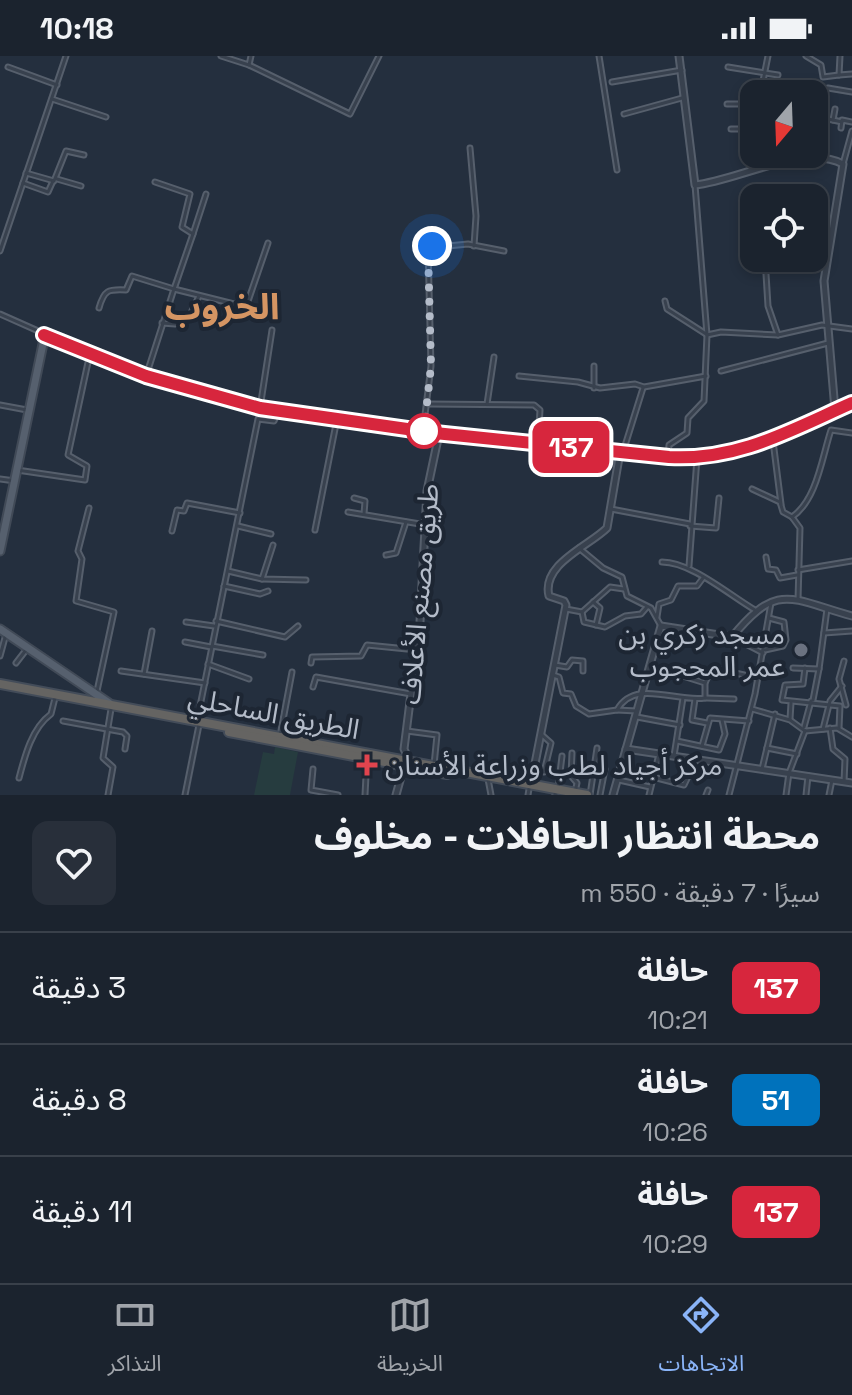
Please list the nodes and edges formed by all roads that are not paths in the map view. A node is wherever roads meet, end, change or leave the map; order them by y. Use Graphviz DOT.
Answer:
graph roads {
  1 [pos="66,56"];
  2 [pos="221,56"];
  3 [pos="251,56"];
  4 [pos="379,56"];
  5 [pos="599,56"];
  6 [pos="679,56"];
  7 [pos="768,56"];
  8 [pos="806,56"];
  9 [pos="840,56"];
  10 [pos="249,65"];
  11 [pos="8,67"];
  12 [pos="728,67"];
  13 [pos="682,70"];
  14 [pos="764,73"];
  15 [pos="852,74"];
  16 [pos="778,75"];
  17 [pos="839,75"];
  18 [pos="763,80"];
  19 [pos="612,82"];
  20 [pos="57,85"];
  21 [pos="828,88"];
  22 [pos="852,92"];
  23 [pos="686,97"];
  24 [pos="52,99"];
  25 [pos="727,104"];
  26 [pos="740,104"];
  27 [pos="835,109"];
  28 [pos="624,114"];
  29 [pos="106,117"];
  30 [pos="828,119"];
  31 [pos="833,120"];
  32 [pos="852,122"];
  33 [pos="731,129"];
  34 [pos="740,129"];
  35 [pos="852,131"];
  36 [pos="470,148"];
  37 [pos="84,155"];
  38 [pos="828,162"];
  39 [pos="843,164"];
  40 [pos="761,168"];
  41 [pos="617,170"];
  42 [pos="26,173"];
  43 [pos="55,180"];
  44 [pos="155,182"];
  45 [pos="23,183"];
  46 [pos="695,185"];
  47 [pos="81,186"];
  48 [pos="206,194"];
  49 [pos="193,234"];
  50 [pos="268,243"];
  51 [pos="474,246"];
  52 [pos="0,251"];
  53 [pos="504,251"];
  54 [pos="766,272"];
  55 [pos="174,289"];
  56 [pos="199,296"];
  57 [pos="665,301"];
  58 [pos="99,308"];
  59 [pos="0,314"];
  60 [pos="162,323"];
  61 [pos="826,325"];
  62 [pos="852,329"];
  63 [pos="272,330"];
  64 [pos="707,334"];
  65 [pos="44,335"];
  66 [pos="778,335"];
  67 [pos="828,343"];
  68 [pos="90,353"];
  69 [pos="494,357"];
  70 [pos="594,366"];
  71 [pos="721,371"];
  72 [pos="146,376"];
  73 [pos="519,376"];
  74 [pos="706,376"];
  75 [pos="644,387"];
  76 [pos="594,388"];
  77 [pos="852,403"];
  78 [pos="428,404"];
  79 [pos="487,404"];
  80 [pos="0,405"];
  81 [pos="260,408"];
  82 [pos="27,410"];
  83 [pos="835,410"];
  84 [pos="278,411"];
  85 [pos="337,420"];
  86 [pos="423,431"];
  87 [pos="852,434"];
  88 [pos="437,435"];
  89 [pos="772,440"];
  90 [pos="538,443"];
  91 [pos="621,452"];
  92 [pos="668,457"];
  93 [pos="697,458"];
  94 [pos="17,470"];
  95 [pos="0,479"];
  96 [pos="15,481"];
  97 [pos="752,489"];
  98 [pos="354,498"];
  99 [pos="719,498"];
  100 [pos="781,504"];
  101 [pos="89,508"];
  102 [pos="611,509"];
  103 [pos="348,512"];
  104 [pos="240,513"];
  105 [pos="364,514"];
  106 [pos="792,517"];
  107 [pos="406,522"];
  108 [pos="426,525"];
  109 [pos="690,525"];
  110 [pos="238,526"];
  111 [pos="315,530"];
  112 [pos="172,531"];
  113 [pos="271,534"];
  114 [pos="1,537"];
  115 [pos="273,545"];
  116 [pos="579,548"];
  117 [pos="0,551"];
  118 [pos="386,555"];
  119 [pos="766,557"];
  120 [pos="852,561"];
  121 [pos="662,562"];
  122 [pos="689,566"];
  123 [pos="228,571"];
  124 [pos="798,573"];
  125 [pos="703,578"];
  126 [pos="262,579"];
  127 [pos="306,580"];
  128 [pos="224,586"];
  129 [pos="625,590"];
  130 [pos="268,591"];
  131 [pos="798,600"];
  132 [pos="772,601"];
  133 [pos="593,602"];
  134 [pos="648,606"];
  135 [pos="565,609"];
  136 [pos="827,609"];
  137 [pos="755,610"];
  138 [pos="582,612"];
  139 [pos="852,616"];
  140 [pos="657,617"];
  141 [pos="769,618"];
  142 [pos="186,622"];
  143 [pos="216,624"];
  144 [pos="596,625"];
  145 [pos="298,626"];
  146 [pos="661,626"];
  147 [pos="3,631"];
  148 [pos="152,631"];
  149 [pos="852,631"];
  150 [pos="824,633"];
  151 [pos="732,637"];
  152 [pos="185,642"];
  153 [pos="211,646"];
  154 [pos="26,649"];
  155 [pos="417,650"];
  156 [pos="763,651"];
  157 [pos="263,655"];
  158 [pos="0,656"];
  159 [pos="844,661"];
  160 [pos="16,663"];
  161 [pos="311,663"];
  162 [pos="208,664"];
  163 [pos="555,665"];
  164 [pos="650,666"];
  165 [pos="793,668"];
  166 [pos="805,668"];
  167 [pos="819,669"];
  168 [pos="121,671"];
  169 [pos="583,671"];
  170 [pos="292,672"];
  171 [pos="144,674"];
  172 [pos="553,675"];
  173 [pos="758,678"];
  174 [pos="249,679"];
  175 [pos="205,683"];
  176 [pos="705,683"];
  177 [pos="0,686"];
  178 [pos="842,686"];
  179 [pos="313,687"];
  180 [pos="86,689"];
  181 [pos="643,693"];
  182 [pos="96,694"];
  183 [pos="411,694"];
  184 [pos="55,698"];
  185 [pos="683,698"];
  186 [pos="705,698"];
  187 [pos="78,699"];
  188 [pos="695,699"];
  189 [pos="734,699"];
  190 [pos="812,701"];
  191 [pos="791,703"];
  192 [pos="829,705"];
  193 [pos="846,705"];
  194 [pos="852,705"];
  195 [pos="840,706"];
  196 [pos="111,707"];
  197 [pos="752,709"];
  198 [pos="617,710"];
  199 [pos="637,714"];
  200 [pos="775,714"];
  201 [pos="722,720"];
  202 [pos="790,720"];
  203 [pos="63,721"];
  204 [pos="749,721"];
  205 [pos="198,723"];
  206 [pos="707,723"];
  207 [pos="680,725"];
  208 [pos="108,728"];
  209 [pos="830,728"];
  210 [pos="839,728"];
  211 [pos="804,729"];
  212 [pos="823,729"];
  213 [pos="406,731"];
  214 [pos="253,734"];
  215 [pos="542,735"];
  216 [pos="280,736"];
  217 [pos="852,737"];
  218 [pos="677,741"];
  219 [pos="702,746"];
  220 [pos="597,748"];
  221 [pos="767,748"];
  222 [pos="125,749"];
  223 [pos="404,749"];
  224 [pos="626,749"];
  225 [pos="572,753"];
  226 [pos="659,754"];
  227 [pos="797,754"];
  228 [pos="562,756"];
  229 [pos="600,756"];
  230 [pos="674,756"];
  231 [pos="697,759"];
  232 [pos="400,765"];
  233 [pos="434,765"];
  234 [pos="737,765"];
  235 [pos="313,769"];
  236 [pos="762,769"];
  237 [pos="534,770"];
  238 [pos="789,773"];
  239 [pos="366,776"];
  240 [pos="808,776"];
  241 [pos="653,777"];
  242 [pos="19,778"];
  243 [pos="488,778"];
  244 [pos="617,779"];
  245 [pos="832,780"];
  246 [pos="844,782"];
  247 [pos="852,783"];
  248 [pos="650,787"];
  249 [pos="530,789"];
  250 [pos="575,792"];
  251 [pos="558,793"];
  252 [pos="730,794"];
  253 [pos="108,795"];
  254 [pos="185,795"];
  255 [pos="338,795"];
  256 [pos="365,795"];
  257 [pos="396,795"];
  258 [pos="491,795"];
  259 [pos="589,795"];
  260 [pos="600,795"];
  261 [pos="613,795"];
  262 [pos="649,795"];
  263 [pos="739,795"];
  264 [pos="786,795"];
  265 [pos="806,795"];
  266 [pos="829,795"];
  1 -- 20 [label="street"];
  2 -- 10 [label="street"];
  3 -- 10 [label="street"];
  4 -- 10 [label="street"];
  5 -- 41 [label="street"];
  6 -- 13 [label="street"];
  7 -- 14 [label="street"];
  8 -- 17 [label="street"];
  9 -- 17 [label="street"];
  11 -- 20 [label="street"];
  12 -- 14 [label="street"];
  13 -- 19 [label="street"];
  13 -- 23 [label="street"];
  14 -- 16 [label="street"];
  14 -- 18 [label="street"];
  15 -- 17 [label="street"];
  20 -- 24 [label="street"];
  21 -- 22 [label="street"];
  23 -- 28 [label="street"];
  23 -- 46 [label="street"];
  24 -- 29 [label="street"];
  24 -- 42 [label="street"];
  25 -- 26 [label="street"];
  27 -- 31 [label="street"];
  30 -- 31 [label="street"];
  31 -- 32 [label="street"];
  33 -- 34 [label="street"];
  35 -- 39 [label="street"];
  36 -- 51 [label="street"];
  37 -- 43 [label="street"];
  38 -- 39 [label="street"];
  39 -- 61 [label="street"];
  40 -- 46 [label="street"];
  42 -- 43 [label="street"];
  42 -- 45 [label="street"];
  43 -- 45 [label="street"];
  43 -- 47 [label="street"];
  44 -- 49 [label="street"];
  45 -- 52 [label="street"];
  46 -- 64 [label="street"];
  48 -- 49 [label="street"];
  49 -- 55 [label="street"];
  50 -- 56 [label="street"];
  51 -- 53 [label="street"];
  51 -- 78 [label="street"];
  54 -- 66 [label="street"];
  55 -- 56 [label="street"];
  55 -- 58 [label="street"];
  55 -- 60 [label="street"];
  56 -- 60 [label="street"];
  57 -- 64 [label="street"];
  59 -- 65 [label="street"];
  60 -- 72 [label="street"];
  61 -- 62 [label="street"];
  61 -- 66 [label="street"];
  61 -- 67 [label="street"];
  63 -- 81 [label="street"];
  64 -- 66 [label="street"];
  64 -- 74 [label="street"];
  65 -- 68 [label="main road"];
  65 -- 82 [label="main road"];
  67 -- 71 [label="street"];
  67 -- 83 [label="street"];
  68 -- 72 [label="main road"];
  68 -- 94 [label="street"];
  69 -- 79 [label="street"];
  70 -- 76 [label="street"];
  72 -- 81 [label="main road"];
  73 -- 76 [label="street"];
  74 -- 75 [label="street"];
  74 -- 92 [label="street"];
  75 -- 76 [label="street"];
  75 -- 91 [label="street"];
  77 -- 83 [label="main road"];
  78 -- 79 [label="street"];
  78 -- 86 [label="street"];
  79 -- 90 [label="street"];
  80 -- 82 [label="street"];
  81 -- 84 [label="main road"];
  82 -- 94 [label="main road"];
  83 -- 89 [label="main road"];
  84 -- 85 [label="main road"];
  84 -- 104 [label="street"];
  85 -- 86 [label="main road"];
  85 -- 111 [label="street"];
  86 -- 88 [label="main road"];
  87 -- 106 [label="street"];
  88 -- 90 [label="main road"];
  88 -- 108 [label="street, طريق مصنع الأعلاف"];
  89 -- 93 [label="main road"];
  89 -- 100 [label="street"];
  90 -- 91 [label="main road"];
  91 -- 92 [label="main road"];
  91 -- 102 [label="street"];
  92 -- 93 [label="main road"];
  93 -- 109 [label="street"];
  94 -- 96 [label="main road"];
  95 -- 96 [label="street"];
  96 -- 114 [label="main road"];
  97 -- 100 [label="street"];
  98 -- 105 [label="street"];
  99 -- 109 [label="street"];
  100 -- 106 [label="street"];
  101 -- 182 [label="street"];
  102 -- 109 [label="street"];
  102 -- 116 [label="street"];
  103 -- 105 [label="street"];
  104 -- 110 [label="street"];
  104 -- 112 [label="street"];
  105 -- 107 [label="street"];
  106 -- 124 [label="street"];
  107 -- 108 [label="street"];
  107 -- 118 [label="street"];
  108 -- 155 [label="street, طريق مصنع الأعلاف"];
  109 -- 122 [label="street"];
  110 -- 113 [label="street"];
  110 -- 123 [label="street"];
  114 -- 117 [label="main road"];
  115 -- 126 [label="street"];
  116 -- 129 [label="street"];
  116 -- 135 [label="street"];
  119 -- 124 [label="street"];
  120 -- 124 [label="street"];
  121 -- 122 [label="street"];
  122 -- 125 [label="street"];
  123 -- 126 [label="street"];
  123 -- 128 [label="street"];
  124 -- 131 [label="street"];
  125 -- 137 [label="street"];
  125 -- 140 [label="street"];
  126 -- 127 [label="street"];
  128 -- 130 [label="street"];
  128 -- 143 [label="street"];
  129 -- 133 [label="street"];
  129 -- 134 [label="street"];
  131 -- 132 [label="street"];
  131 -- 136 [label="street"];
  132 -- 137 [label="street"];
  132 -- 141 [label="street"];
  133 -- 138 [label="street"];
  133 -- 144 [label="street"];
  134 -- 140 [label="street"];
  134 -- 144 [label="street"];
  135 -- 138 [label="street"];
  135 -- 163 [label="street"];
  136 -- 139 [label="street"];
  136 -- 150 [label="street"];
  137 -- 151 [label="street"];
  138 -- 144 [label="street"];
  140 -- 146 [label="street"];
  141 -- 156 [label="street"];
  141 -- 156 [label="street"];
  142 -- 143 [label="street"];
  143 -- 145 [label="street"];
  143 -- 153 [label="street"];
  146 -- 151 [label="street"];
  146 -- 164 [label="street"];
  147 -- 154 [label="main road"];
  147 -- 158 [label="street"];
  148 -- 171 [label="street"];
  149 -- 150 [label="street"];
  150 -- 167 [label="street"];
  151 -- 156 [label="street"];
  152 -- 153 [label="street"];
  153 -- 157 [label="street"];
  153 -- 162 [label="street"];
  154 -- 160 [label="street"];
  154 -- 180 [label="main road"];
  155 -- 161 [label="street"];
  155 -- 183 [label="street, طريق مصنع الأعلاف"];
  156 -- 173 [label="street"];
  159 -- 178 [label="street"];
  162 -- 174 [label="street"];
  162 -- 175 [label="street"];
  163 -- 169 [label="street"];
  163 -- 172 [label="street"];
  164 -- 176 [label="street"];
  164 -- 181 [label="street"];
  165 -- 166 [label="street"];
  166 -- 167 [label="street"];
  166 -- 191 [label="street"];
  167 -- 190 [label="street"];
  168 -- 171 [label="street"];
  170 -- 216 [label="street"];
  171 -- 175 [label="street"];
  172 -- 198 [label="street"];
  172 -- 215 [label="street"];
  173 -- 176 [label="street"];
  173 -- 197 [label="street"];
  175 -- 205 [label="street"];
  176 -- 186 [label="street"];
  177 -- 184 [label="highway, الطريق الساحلي"];
  177 -- 187 [label="highway, الطريق الساحلي"];
  178 -- 192 [label="street"];
  178 -- 193 [label="street"];
  179 -- 183 [label="street"];
  180 -- 182 [label="main road"];
  180 -- 187 [label="highway"];
  181 -- 185 [label="street"];
  181 -- 198 [label="street"];
  181 -- 199 [label="street"];
  182 -- 196 [label="main road"];
  183 -- 213 [label="street, طريق مصنع الأعلاف"];
  184 -- 196 [label="highway, الطريق الساحلي"];
  184 -- 242 [label="street"];
  185 -- 188 [label="street"];
  185 -- 207 [label="street"];
  186 -- 188 [label="street"];
  186 -- 189 [label="street"];
  187 -- 196 [label="highway, الطريق الساحلي"];
  188 -- 206 [label="street"];
  190 -- 191 [label="street"];
  190 -- 192 [label="street"];
  190 -- 211 [label="street"];
  191 -- 202 [label="street"];
  192 -- 195 [label="street"];
  192 -- 212 [label="street"];
  193 -- 194 [label="street"];
  193 -- 195 [label="street"];
  195 -- 210 [label="street"];
  196 -- 205 [label="highway, الطريق الساحلي"];
  196 -- 208 [label="street"];
  197 -- 200 [label="street"];
  197 -- 204 [label="street"];
  198 -- 199 [label="street"];
  199 -- 207 [label="street"];
  199 -- 224 [label="street"];
  200 -- 202 [label="street"];
  200 -- 221 [label="street"];
  201 -- 204 [label="street"];
  201 -- 206 [label="street"];
  201 -- 219 [label="street"];
  202 -- 211 [label="street"];
  203 -- 208 [label="street"];
  204 -- 234 [label="street"];
  205 -- 214 [label="highway, الطريق الساحلي"];
  205 -- 254 [label="street"];
  206 -- 219 [label="street"];
  207 -- 218 [label="street"];
  208 -- 222 [label="street"];
  208 -- 253 [label="street"];
  209 -- 210 [label="street"];
  209 -- 212 [label="street"];
  209 -- 246 [label="street"];
  210 -- 217 [label="street"];
  211 -- 212 [label="street"];
  211 -- 227 [label="street"];
  213 -- 223 [label="street, طريق مصنع الأعلاف"];
  213 -- 233 [label="street"];
  214 -- 216 [label="highway, الطريق الساحلي"];
  214 -- 232 [label="highway, الطريق الساحلي"];
  215 -- 237 [label="street"];
  215 -- 237 [label="street"];
  216 -- 232 [label="highway, الطريق الساحلي"];
  218 -- 219 [label="street"];
  218 -- 230 [label="street"];
  220 -- 259 [label="street"];
  221 -- 227 [label="street"];
  221 -- 236 [label="street"];
  223 -- 232 [label="street"];
  223 -- 232 [label="street"];
  224 -- 226 [label="street"];
  224 -- 244 [label="street"];
  225 -- 250 [label="street"];
  226 -- 230 [label="street"];
  226 -- 241 [label="street"];
  227 -- 238 [label="street"];
  228 -- 251 [label="street"];
  229 -- 260 [label="street"];
  230 -- 231 [label="street"];
  231 -- 234 [label="street"];
  231 -- 241 [label="street"];
  232 -- 233 [label="highway, الطريق الساحلي"];
  232 -- 243 [label="highway, الطريق الساحلي"];
  232 -- 257 [label="street"];
  233 -- 243 [label="highway, الطريق الساحلي"];
  234 -- 236 [label="street"];
  234 -- 252 [label="street"];
  235 -- 255 [label="street"];
  236 -- 238 [label="street"];
  237 -- 249 [label="street"];
  238 -- 240 [label="street"];
  238 -- 264 [label="street"];
  239 -- 256 [label="street"];
  240 -- 245 [label="street"];
  240 -- 265 [label="street"];
  241 -- 248 [label="street"];
  243 -- 249 [label="highway, الطريق الساحلي"];
  243 -- 258 [label="street"];
  244 -- 248 [label="street"];
  244 -- 261 [label="street"];
  245 -- 246 [label="street"];
  245 -- 266 [label="street"];
  246 -- 247 [label="street"];
  248 -- 262 [label="street"];
  249 -- 251 [label="highway, الطريق الساحلي"];
  250 -- 251 [label="highway, الطريق الساحلي"];
  250 -- 259 [label="highway, الطريق الساحلي"];
  252 -- 263 [label="street"];
}
